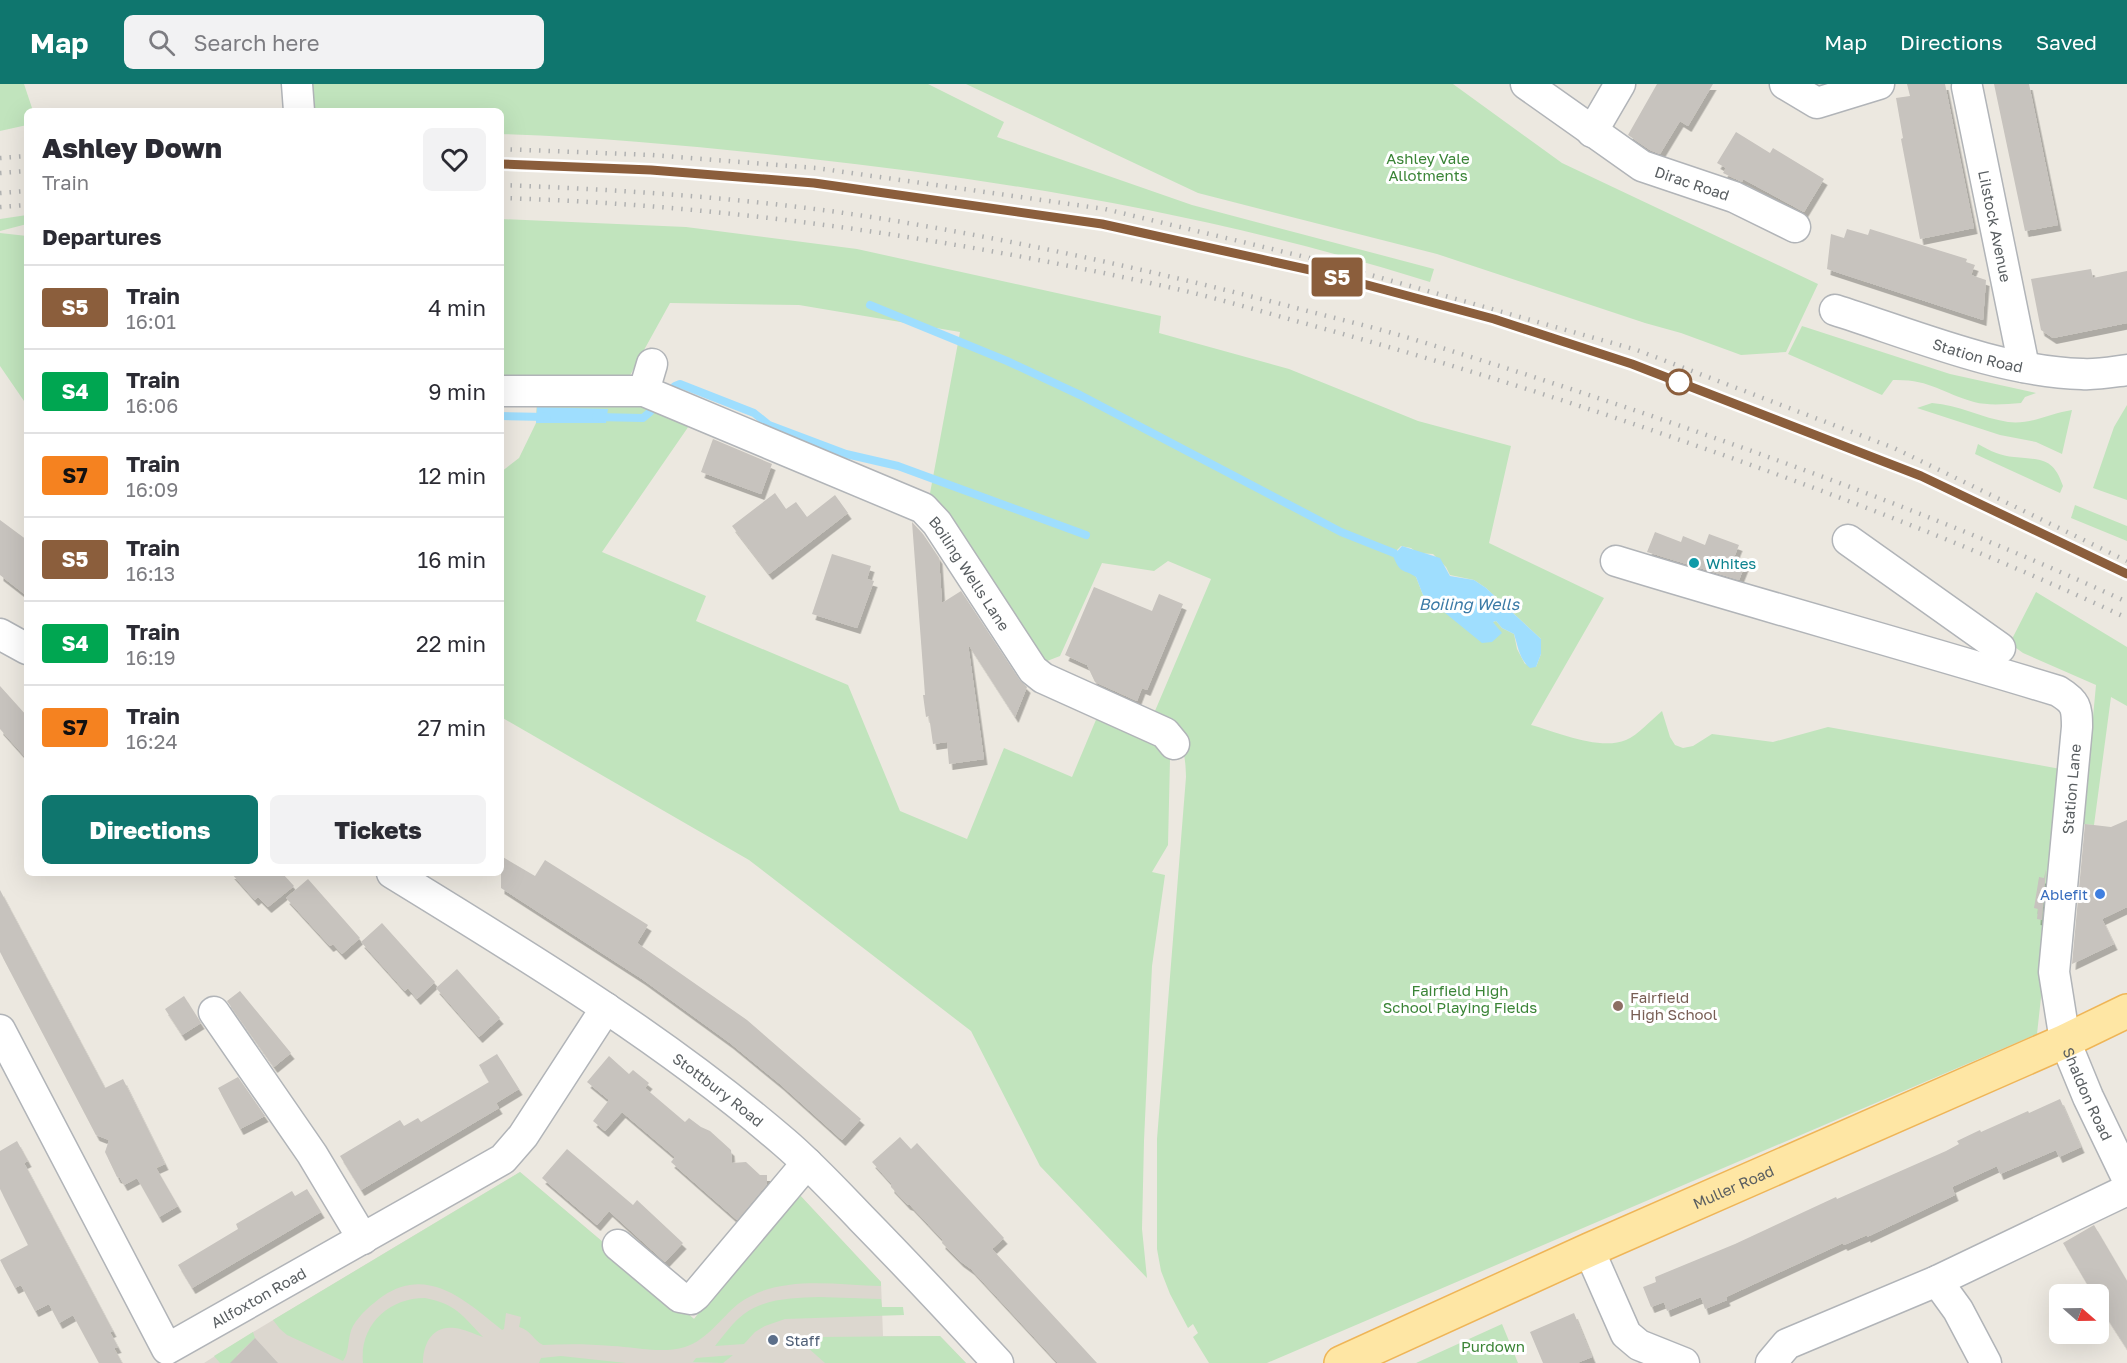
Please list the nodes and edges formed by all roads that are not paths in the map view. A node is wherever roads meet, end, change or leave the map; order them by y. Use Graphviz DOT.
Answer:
graph roads {
  1 [pos="297,84"];
  2 [pos="1526,84"];
  3 [pos="1620,84"];
  4 [pos="1785,84"];
  5 [pos="1879,84"];
  6 [pos="1967,87"];
  7 [pos="299,108"];
  8 [pos="1592,132"];
  9 [pos="1795,227"];
  10 [pos="1835,310"];
  11 [pos="2024,367"];
  12 [pos="2127,370"];
  13 [pos="504,391"];
  14 [pos="1848,540"];
  15 [pos="1616,561"];
  16 [pos="0,634"];
  17 [pos="24,647"];
  18 [pos="2000,648"];
  19 [pos="1174,744"];
  20 [pos="397,876"];
  21 [pos="606,1008"];
  22 [pos="2127,1011"];
  23 [pos="214,1012"];
  24 [pos="0,1030"];
  25 [pos="2065,1041"];
  26 [pos="807,1163"];
  27 [pos="2127,1178"];
  28 [pos="2127,1190"];
  29 [pos="363,1239"];
  30 [pos="618,1245"];
  31 [pos="1590,1250"];
  32 [pos="1936,1281"];
  33 [pos="166,1356"];
  34 [pos="998,1363"];
  35 [pos="1341,1363"];
  36 [pos="1684,1363"];
  37 [pos="1771,1363"];
  38 [pos="1986,1363"];
  1 -- 7 [label="street"];
  2 -- 8 [label="street, Dirac Road"];
  3 -- 8 [label="street"];
  4 -- 5 [label="street"];
  6 -- 11 [label="street, Lilstock Avenue"];
  8 -- 9 [label="street, Dirac Road"];
  10 -- 11 [label="street, Station Road"];
  11 -- 12 [label="street, Station Road"];
  13 -- 19 [label="street, Boiling Wells Lane"];
  14 -- 18 [label="street"];
  15 -- 25 [label="street, Station Lane"];
  16 -- 17 [label="street"];
  20 -- 21 [label="street, Stottbury Road"];
  21 -- 26 [label="street, Stottbury Road"];
  21 -- 29 [label="street, Allfoxton Road"];
  22 -- 25 [label="main road, Muller Road"];
  23 -- 29 [label="street"];
  24 -- 33 [label="street, Allfoxton Road"];
  25 -- 27 [label="street, Shaldon Road"];
  25 -- 31 [label="main road, Muller Road"];
  26 -- 30 [label="street"];
  26 -- 34 [label="street, Stottbury Road"];
  28 -- 32 [label="street"];
  29 -- 33 [label="street, Allfoxton Road"];
  31 -- 35 [label="main road, Muller Road"];
  31 -- 36 [label="street"];
  32 -- 37 [label="street"];
  32 -- 38 [label="street"];
}
